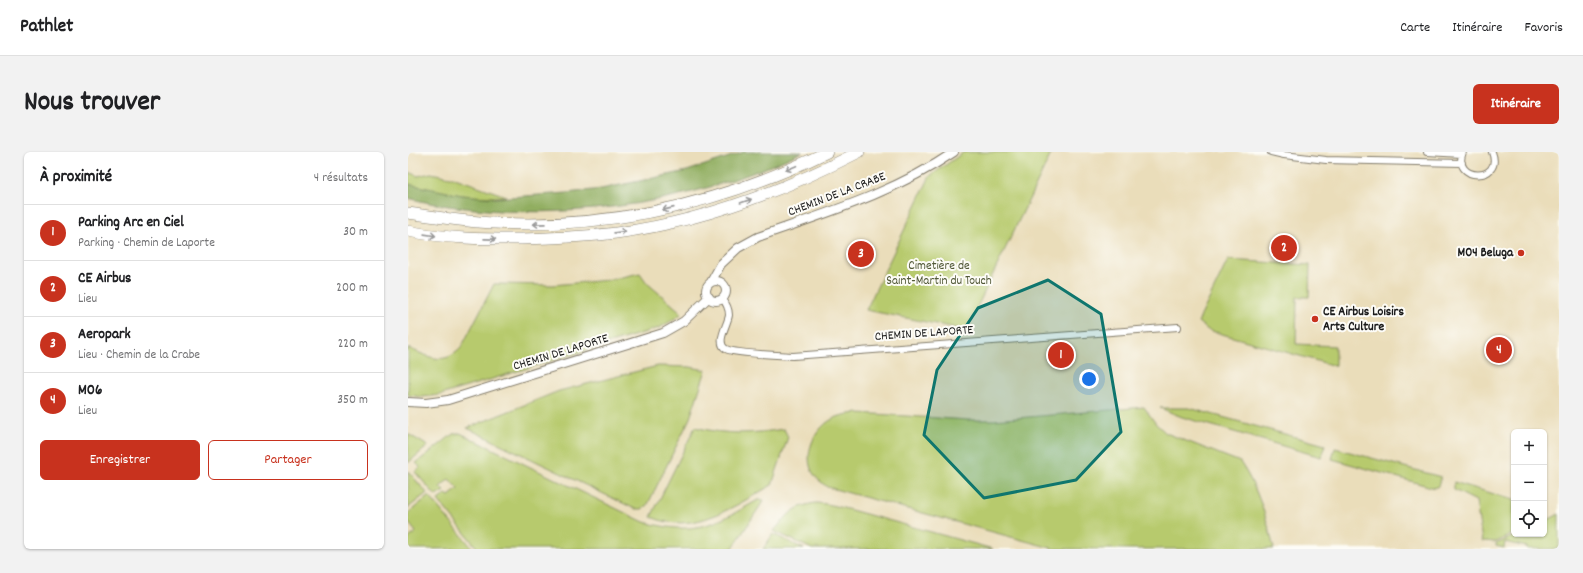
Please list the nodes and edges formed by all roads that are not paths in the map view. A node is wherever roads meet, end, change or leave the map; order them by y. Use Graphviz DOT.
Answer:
graph roads {
  1 [pos="826,152"];
  2 [pos="859,152"];
  3 [pos="954,152"];
  4 [pos="1270,152"];
  5 [pos="1426,152"];
  6 [pos="1492,152"];
  7 [pos="1463,153"];
  8 [pos="1462,163"];
  9 [pos="408,213"];
  10 [pos="408,231"];
  11 [pos="729,257"];
  12 [pos="712,282"];
  13 [pos="722,284"];
  14 [pos="709,297"];
  15 [pos="722,298"];
  16 [pos="1178,327"];
  17 [pos="408,402"];
  1 -- 9 [label="highway, one-way"];
  10 -- 2 [label="highway, one-way"];
  3 -- 11 [label="street, CHEMIN DE LA CRABE"];
  4 -- 8 [label="street"];
  5 -- 7 [label="street"];
  6 -- 8 [label="street"];
  7 -- 8 [label="street"];
  11 -- 12 [label="street, CHEMIN DE LA CRABE"];
  11 -- 13 [label="street, CHEMIN DE LA CRABE"];
  12 -- 13 [label="street"];
  12 -- 14 [label="street"];
  13 -- 15 [label="street, CHEMIN DE LAPORTE"];
  14 -- 15 [label="street"];
  14 -- 17 [label="street, CHEMIN DE LAPORTE"];
  15 -- 16 [label="street, CHEMIN DE LAPORTE"];
}
